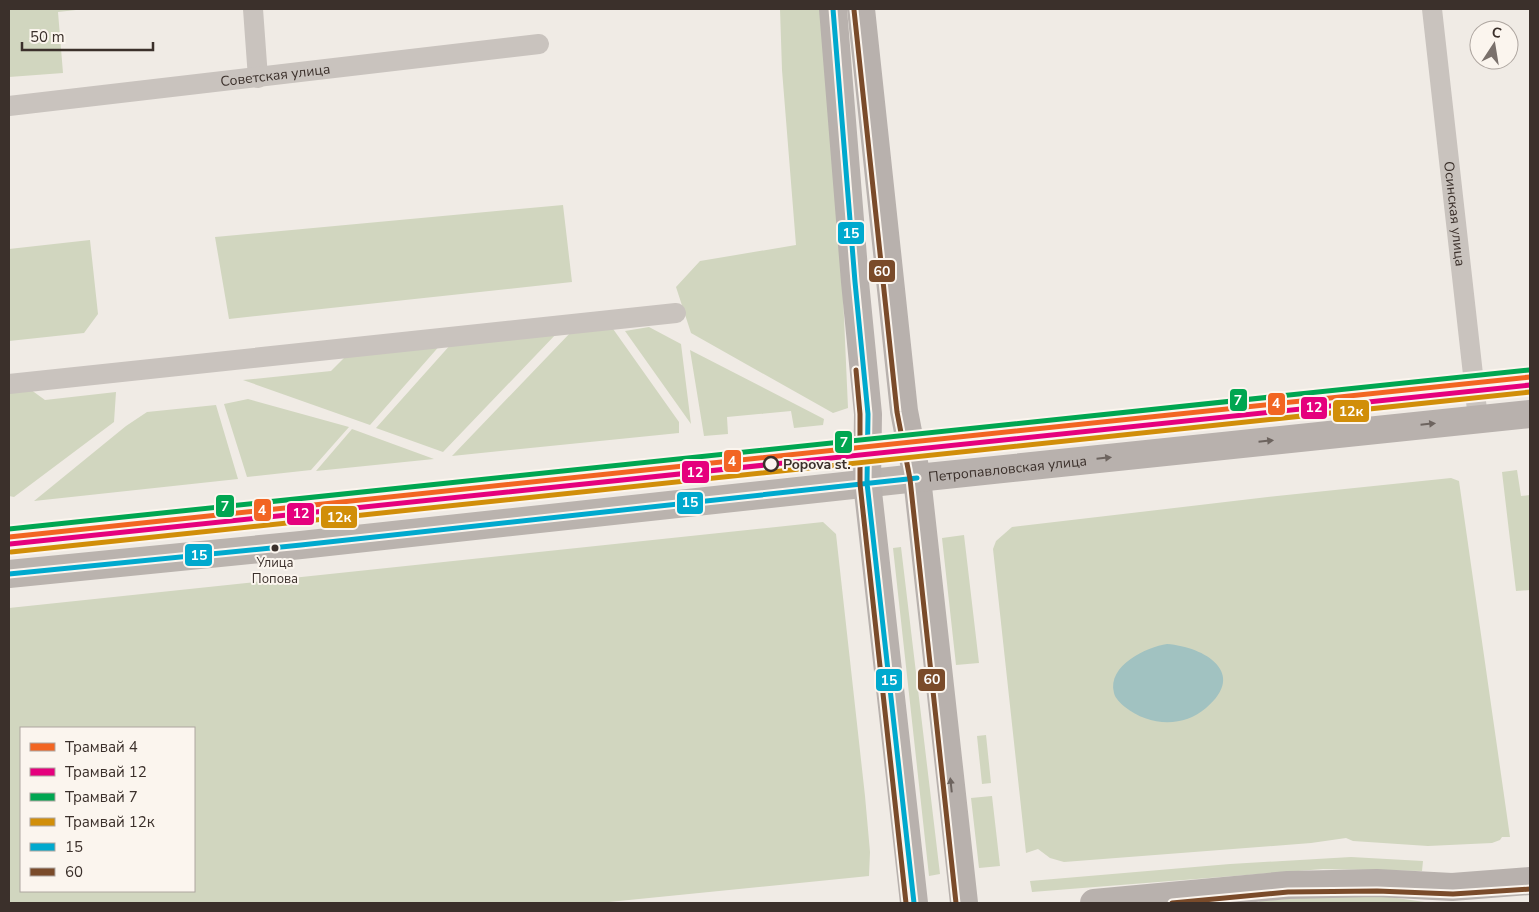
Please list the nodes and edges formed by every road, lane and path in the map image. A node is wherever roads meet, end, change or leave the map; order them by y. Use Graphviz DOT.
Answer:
graph roads {
  1 [pos="253,9"];
  2 [pos="833,9"];
  3 [pos="862,9"];
  4 [pos="1432,9"];
  5 [pos="539,44"];
  6 [pos="258,78"];
  7 [pos="9,106"];
  8 [pos="676,313"];
  9 [pos="9,384"];
  10 [pos="1530,414"];
  11 [pos="1478,419"];
  12 [pos="917,478"];
  13 [pos="867,483"];
  14 [pos="9,574"];
  15 [pos="1530,881"];
  16 [pos="1214,892"];
  17 [pos="914,903"];
  18 [pos="964,903"];
  19 [pos="1094,903"];
  20 [pos="1240,903"];
  1 -- 6 [label="street"];
  2 -- 13 [label="main road"];
  3 -- 12 [label="main road"];
  4 -- 11 [label="street, Осинская улица"];
  5 -- 6 [label="street, Советская улица"];
  6 -- 7 [label="street, Советская улица"];
  8 -- 9 [label="street"];
  10 -- 11 [label="main road, Петропавловская улица"];
  12 -- 11 [label="main road, Петропавловская улица, one-way"];
  12 -- 13 [label="main road, Петропавловская улица"];
  18 -- 12 [label="main road, one-way"];
  13 -- 14 [label="main road, Петропавловская улица"];
  13 -- 17 [label="main road"];
  15 -- 16 [label="main road"];
  16 -- 19 [label="main road"];
  16 -- 20 [label="main road"];
}
